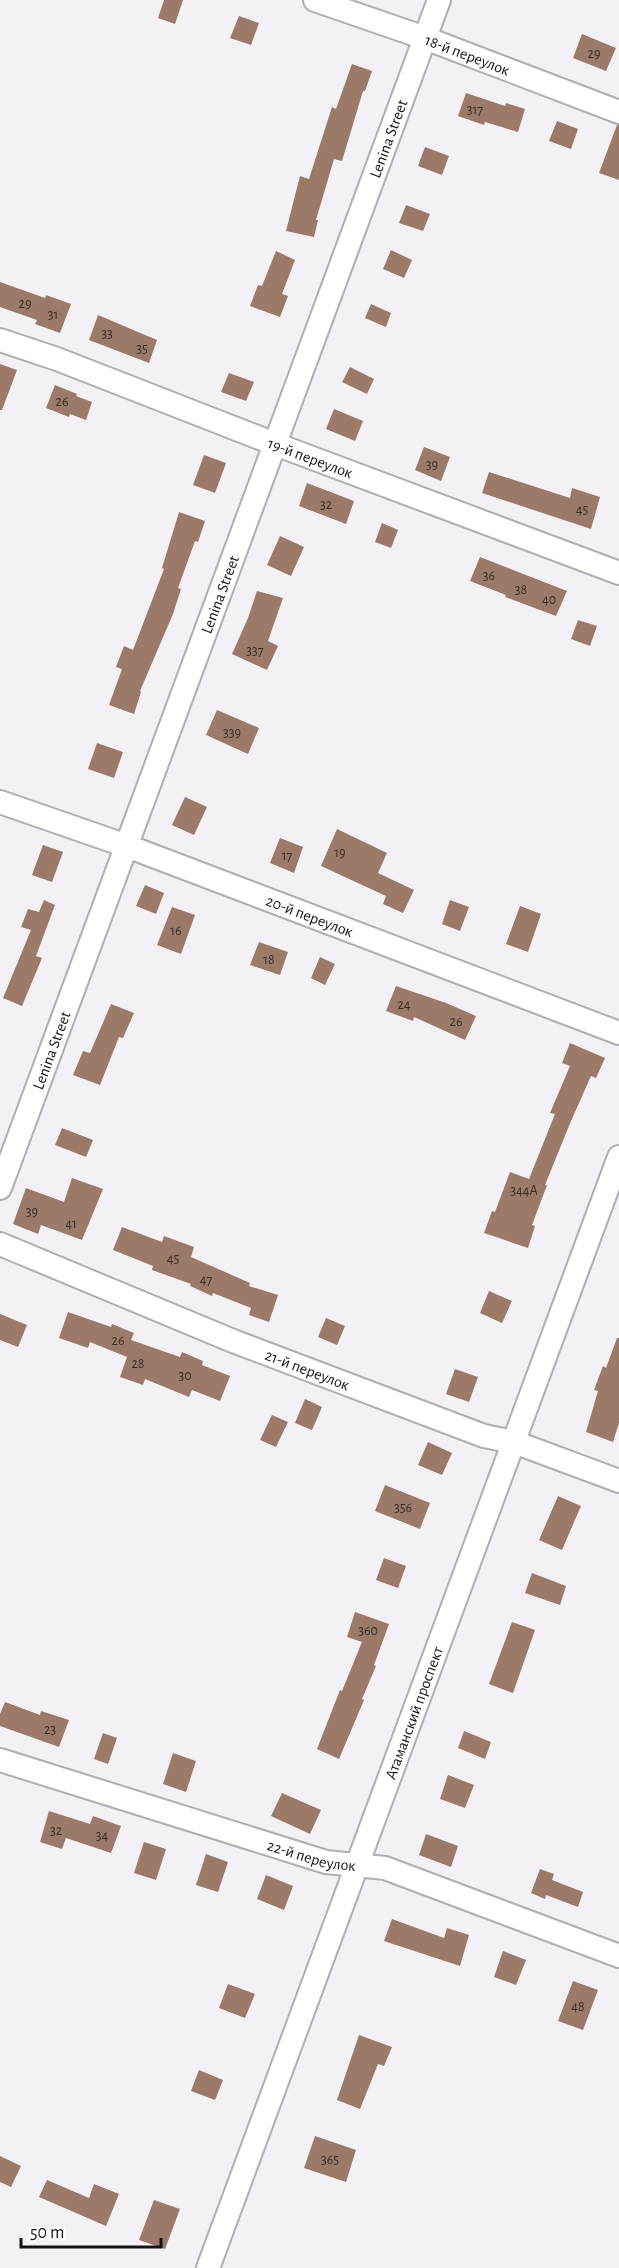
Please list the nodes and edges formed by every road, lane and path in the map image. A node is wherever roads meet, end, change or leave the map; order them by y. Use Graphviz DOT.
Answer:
graph roads {
  1 [pos="315,0"];
  2 [pos="440,0"];
  3 [pos="425,38"];
  4 [pos="619,112"];
  5 [pos="0,340"];
  6 [pos="275,444"];
  7 [pos="619,573"];
  8 [pos="0,802"];
  9 [pos="127,846"];
  10 [pos="619,1033"];
  11 [pos="619,1157"];
  12 [pos="0,1188"];
  13 [pos="0,1244"];
  14 [pos="514,1442"];
  15 [pos="619,1481"];
  16 [pos="0,1760"];
  17 [pos="356,1866"];
  18 [pos="619,1956"];
  19 [pos="208,2268"];
  1 -- 3 [label="street, 18-й переулок"];
  2 -- 3 [label="street, Lenina Street"];
  3 -- 4 [label="street, 18-й переулок"];
  3 -- 6 [label="street, Lenina Street"];
  5 -- 6 [label="street, 19-й переулок"];
  6 -- 7 [label="street, 19-й переулок"];
  6 -- 9 [label="street, Lenina Street"];
  8 -- 9 [label="street, 20-й переулок"];
  9 -- 10 [label="street, 20-й переулок"];
  9 -- 12 [label="street, Lenina Street"];
  11 -- 14 [label="street, Атаманский проспект"];
  13 -- 14 [label="street, 21-й переулок"];
  14 -- 15 [label="street, 21-й переулок"];
  14 -- 17 [label="street, Атаманский проспект"];
  16 -- 17 [label="street, 22-й переулок"];
  17 -- 18 [label="street, 22-й переулок"];
  17 -- 19 [label="street, Атаманский проспект"];
}
